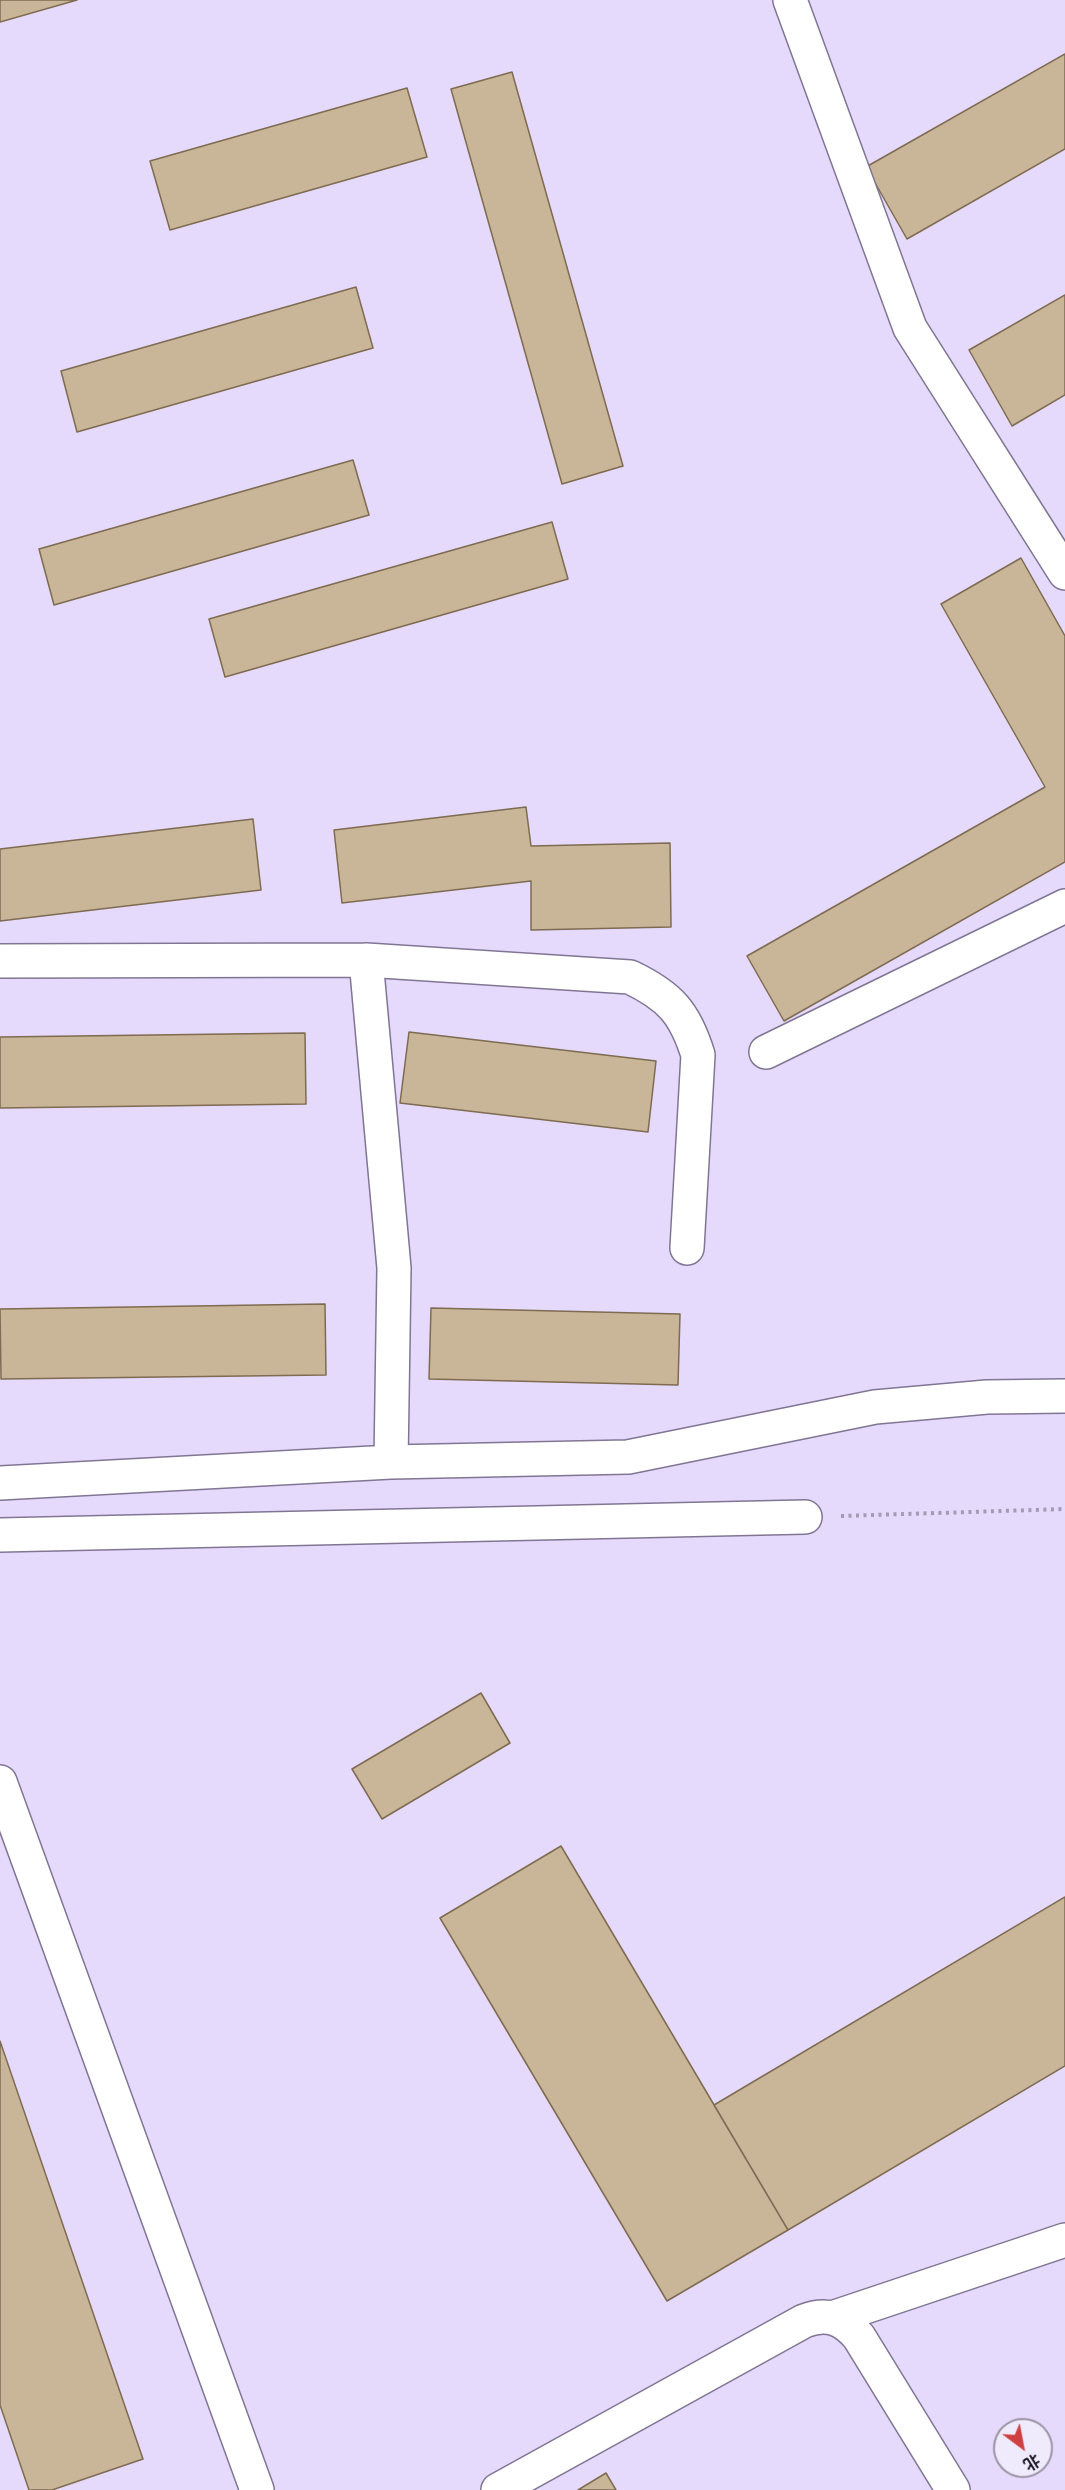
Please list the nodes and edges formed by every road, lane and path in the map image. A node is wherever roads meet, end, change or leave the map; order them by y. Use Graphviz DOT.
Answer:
graph roads {
  1 [pos="790,0"];
  2 [pos="1065,573"];
  3 [pos="1065,906"];
  4 [pos="366,960"];
  5 [pos="0,961"];
  6 [pos="766,1053"];
  7 [pos="687,1248"];
  8 [pos="1065,1396"];
  9 [pos="391,1462"];
  10 [pos="0,1483"];
  11 [pos="1065,1509"];
  12 [pos="805,1516"];
  13 [pos="0,1535"];
  14 [pos="0,1782"];
  15 [pos="1065,2240"];
  16 [pos="835,2318"];
  17 [pos="257,2490"];
  18 [pos="498,2490"];
  19 [pos="953,2490"];
  1 -- 2 [label="street"];
  3 -- 6 [label="street"];
  4 -- 5 [label="street"];
  4 -- 7 [label="street"];
  4 -- 9 [label="street"];
  8 -- 9 [label="street"];
  9 -- 10 [label="street"];
  11 -- 12 [label="path"];
  12 -- 13 [label="street"];
  14 -- 17 [label="street"];
  15 -- 16 [label="street"];
  16 -- 18 [label="street"];
  16 -- 19 [label="street"];
}
